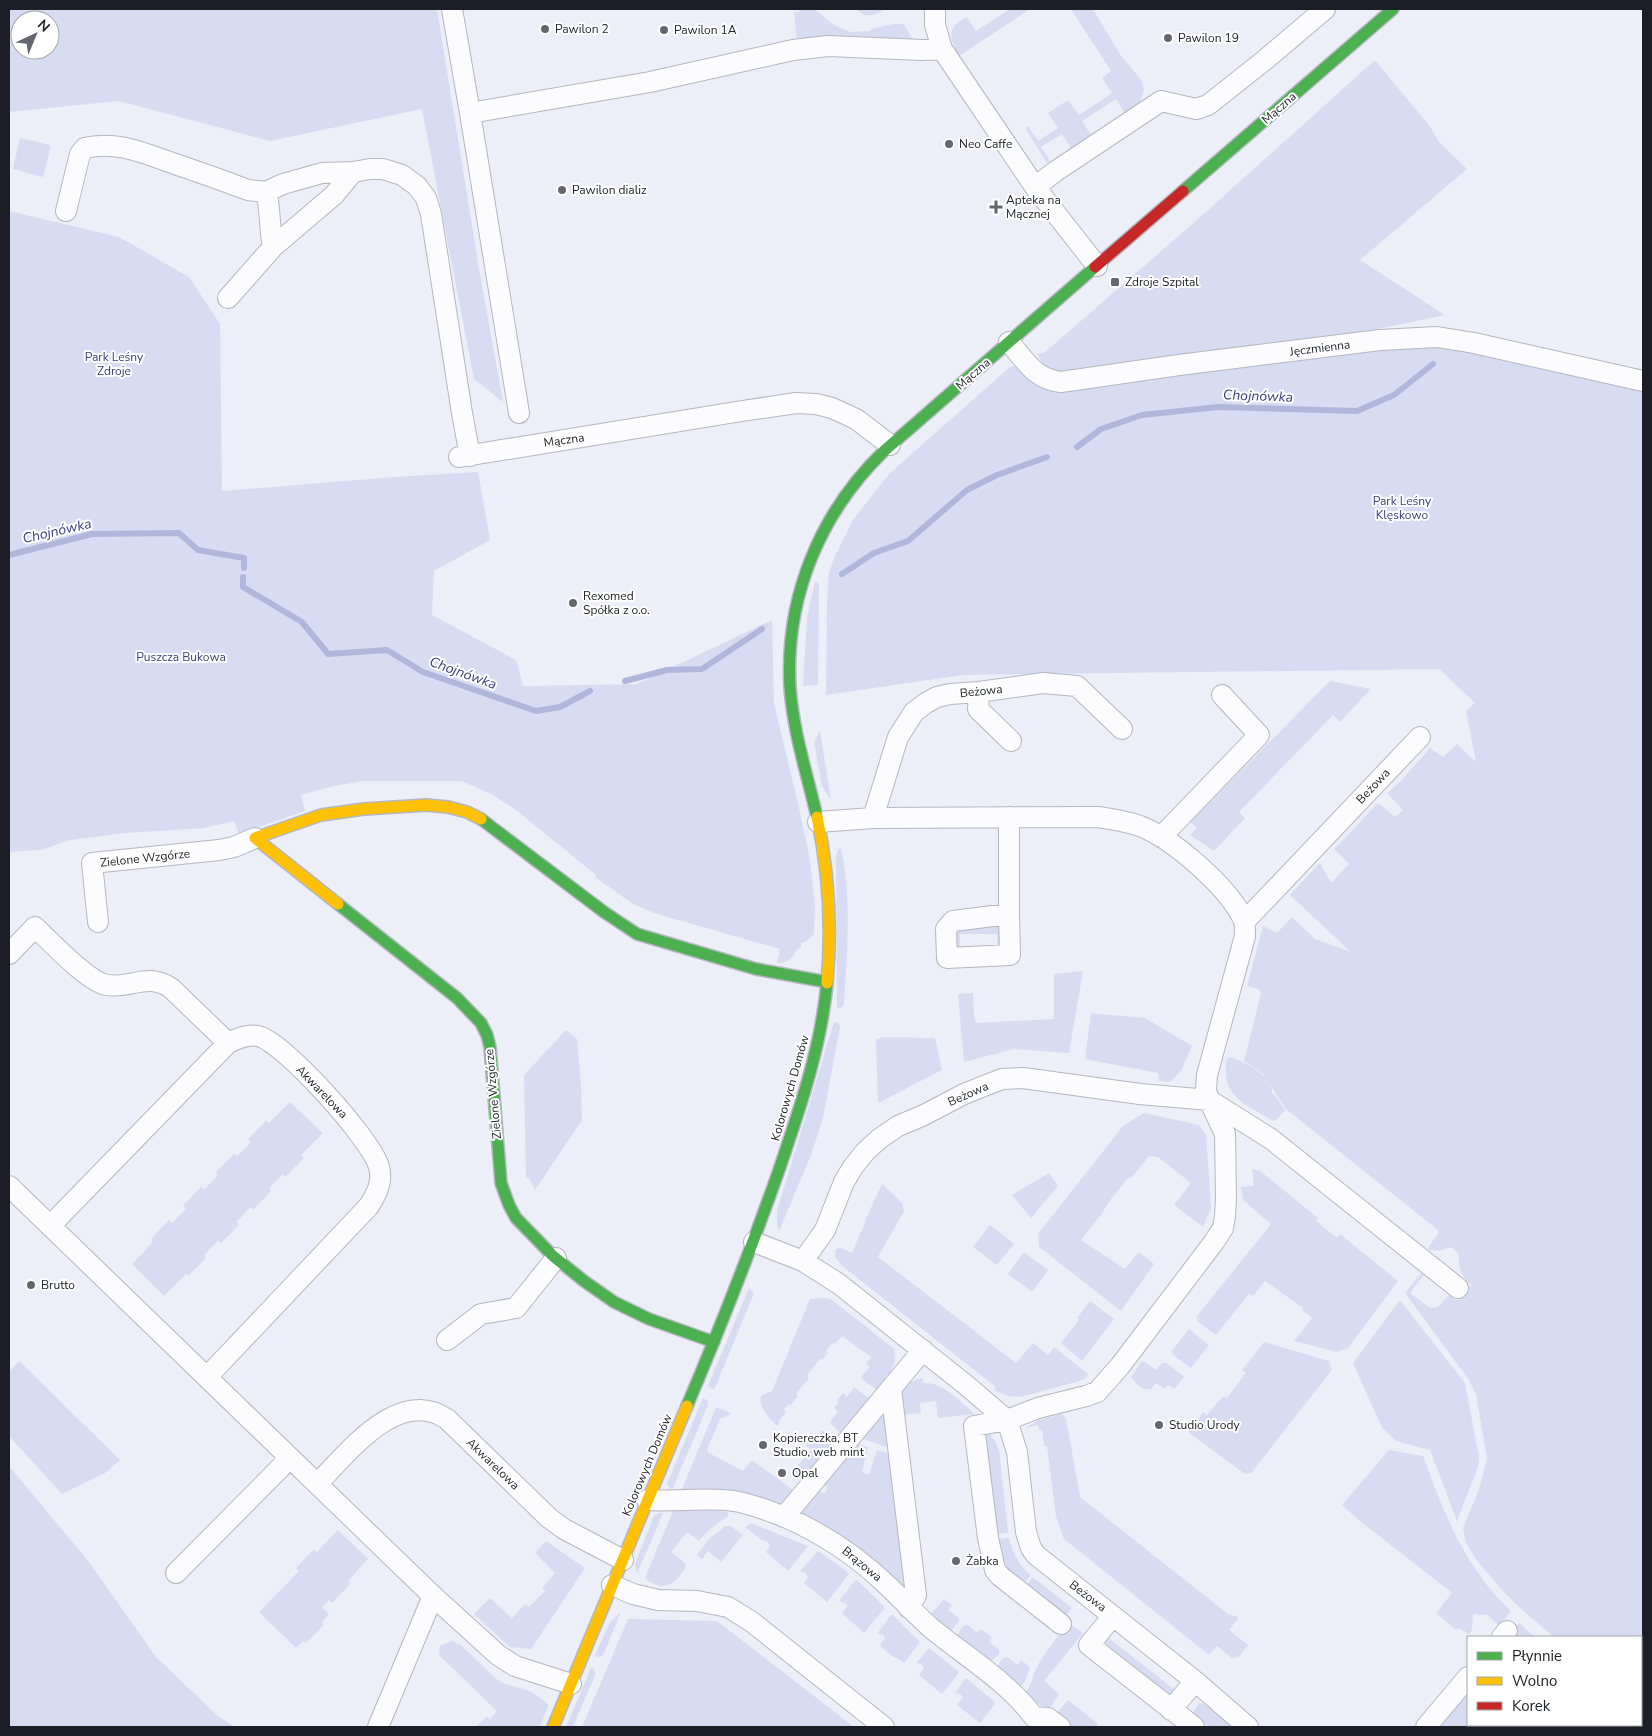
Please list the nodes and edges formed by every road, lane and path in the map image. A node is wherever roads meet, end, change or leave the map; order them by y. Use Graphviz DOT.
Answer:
graph roads {
  1 [pos="452,9"];
  2 [pos="935,9"];
  3 [pos="1325,9"];
  4 [pos="1393,9"];
  5 [pos="942,49"];
  6 [pos="470,113"];
  7 [pos="353,172"];
  8 [pos="1035,187"];
  9 [pos="266,192"];
  10 [pos="66,211"];
  11 [pos="273,247"];
  12 [pos="1097,266"];
  13 [pos="228,298"];
  14 [pos="1009,342"];
  15 [pos="1643,381"];
  16 [pos="519,413"];
  17 [pos="890,445"];
  18 [pos="979,692"];
  19 [pos="1222,695"];
  20 [pos="1122,729"];
  21 [pos="1420,736"];
  22 [pos="1011,742"];
  23 [pos="1009,817"];
  24 [pos="873,818"];
  25 [pos="818,822"];
  26 [pos="1161,837"];
  27 [pos="255,838"];
  28 [pos="1009,914"];
  29 [pos="98,922"];
  30 [pos="1244,922"];
  31 [pos="9,954"];
  32 [pos="827,982"];
  33 [pos="228,1043"];
  34 [pos="1209,1100"];
  35 [pos="9,1186"];
  36 [pos="50,1226"];
  37 [pos="754,1242"];
  38 [pos="556,1258"];
  39 [pos="803,1261"];
  40 [pos="1458,1288"];
  41 [pos="447,1340"];
  42 [pos="714,1342"];
  43 [pos="923,1350"];
  44 [pos="207,1377"];
  45 [pos="891,1389"];
  46 [pos="1007,1420"];
  47 [pos="290,1458"];
  48 [pos="317,1484"];
  49 [pos="647,1500"];
  50 [pos="784,1517"];
  51 [pos="623,1560"];
  52 [pos="176,1573"];
  53 [pos="612,1585"];
  54 [pos="433,1596"];
  55 [pos="909,1608"];
  56 [pos="1114,1616"];
  57 [pos="1061,1624"];
  58 [pos="1467,1678"];
  59 [pos="1195,1681"];
  60 [pos="571,1684"];
  61 [pos="1171,1710"];
  62 [pos="1033,1722"];
  63 [pos="1254,1723"];
  64 [pos="378,1727"];
  65 [pos="553,1727"];
  66 [pos="884,1727"];
  67 [pos="1060,1727"];
  68 [pos="1194,1727"];
  69 [pos="1426,1727"];
  1 -- 6 [label="street"];
  2 -- 5 [label="street"];
  3 -- 8 [label="street"];
  4 -- 12 [label="street, Mączna"];
  5 -- 6 [label="street"];
  5 -- 8 [label="street"];
  6 -- 16 [label="street"];
  7 -- 9 [label="street"];
  7 -- 11 [label="street"];
  7 -- 17 [label="street, Mączna"];
  8 -- 12 [label="street"];
  9 -- 10 [label="street"];
  9 -- 11 [label="street"];
  11 -- 13 [label="street"];
  12 -- 14 [label="street, Mączna"];
  14 -- 15 [label="street, Jęczmienna"];
  14 -- 17 [label="street, Mączna"];
  17 -- 25 [label="street, Kolorowych Domów"];
  18 -- 20 [label="street, Beżowa"];
  18 -- 22 [label="street"];
  18 -- 24 [label="street, Beżowa"];
  19 -- 26 [label="street"];
  21 -- 30 [label="street, Beżowa"];
  23 -- 24 [label="street"];
  23 -- 26 [label="street"];
  23 -- 28 [label="street"];
  24 -- 25 [label="street"];
  25 -- 32 [label="street, Kolorowych Domów"];
  26 -- 30 [label="street"];
  27 -- 29 [label="street, Zielone Wzgórze"];
  27 -- 32 [label="street, Zielone Wzgórze"];
  27 -- 38 [label="street, Zielone Wzgórze"];
  30 -- 34 [label="street"];
  31 -- 33 [label="street"];
  32 -- 37 [label="street, Kolorowych Domów"];
  33 -- 36 [label="street, Akwarelowa"];
  33 -- 44 [label="street, Akwarelowa"];
  34 -- 39 [label="street, Beżowa"];
  34 -- 40 [label="street"];
  34 -- 46 [label="street"];
  35 -- 36 [label="street"];
  36 -- 44 [label="street"];
  37 -- 39 [label="street"];
  37 -- 42 [label="street, Kolorowych Domów"];
  38 -- 41 [label="street"];
  38 -- 42 [label="street, Zielone Wzgórze"];
  39 -- 43 [label="street"];
  42 -- 49 [label="street, Kolorowych Domów"];
  43 -- 45 [label="street"];
  43 -- 46 [label="street"];
  44 -- 47 [label="street"];
  45 -- 50 [label="street"];
  45 -- 55 [label="street"];
  46 -- 56 [label="street, Beżowa"];
  46 -- 57 [label="street"];
  47 -- 48 [label="street"];
  47 -- 52 [label="street"];
  48 -- 51 [label="street, Akwarelowa"];
  48 -- 54 [label="street"];
  49 -- 50 [label="street, Brązowa"];
  49 -- 51 [label="street, Kolorowych Domów"];
  50 -- 55 [label="street, Brązowa"];
  51 -- 53 [label="street, Kolorowych Domów"];
  53 -- 60 [label="street, Kolorowych Domów"];
  53 -- 66 [label="street"];
  54 -- 60 [label="street"];
  54 -- 64 [label="street"];
  55 -- 62 [label="street, Brązowa"];
  56 -- 59 [label="street, Beżowa"];
  56 -- 61 [label="street"];
  58 -- 69 [label="street"];
  59 -- 61 [label="street"];
  59 -- 63 [label="street, Beżowa"];
  60 -- 65 [label="street, Kolorowych Domów"];
  61 -- 68 [label="street"];
  62 -- 67 [label="street, Brązowa"];
}
